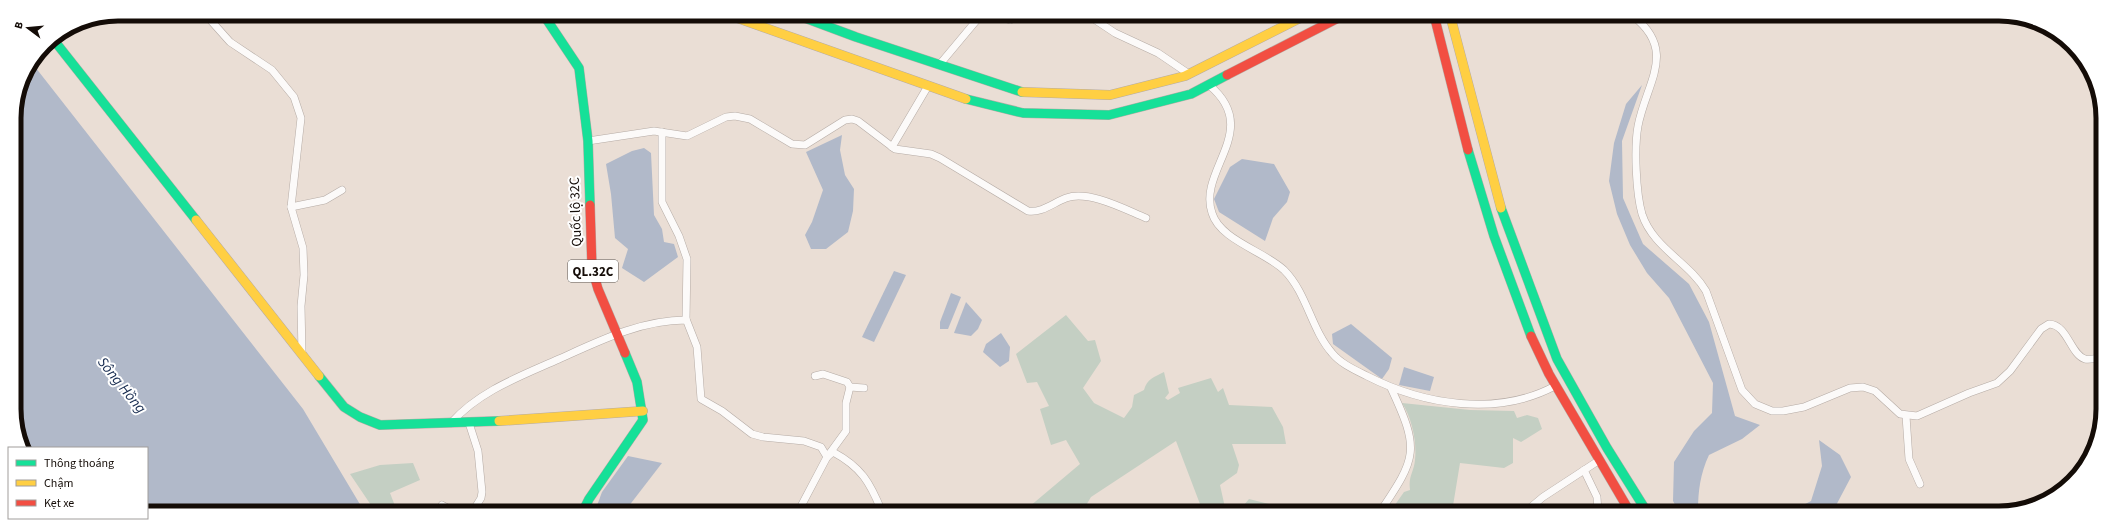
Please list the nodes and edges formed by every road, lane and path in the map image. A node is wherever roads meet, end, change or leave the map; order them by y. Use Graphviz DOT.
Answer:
graph roads {
  1 [pos="211,21"];
  2 [pos="549,21"];
  3 [pos="746,21"];
  4 [pos="815,21"];
  5 [pos="976,21"];
  6 [pos="1097,21"];
  7 [pos="1294,21"];
  8 [pos="1332,21"];
  9 [pos="1435,21"];
  10 [pos="1452,21"];
  11 [pos="1639,21"];
  12 [pos="56,43"];
  13 [pos="940,64"];
  14 [pos="1189,74"];
  15 [pos="1209,85"];
  16 [pos="928,86"];
  17 [pos="662,132"];
  18 [pos="588,141"];
  19 [pos="892,147"];
  20 [pos="342,190"];
  21 [pos="291,207"];
  22 [pos="1146,218"];
  23 [pos="686,320"];
  24 [pos="617,333"];
  25 [pos="302,353"];
  26 [pos="2096,358"];
  27 [pos="815,376"];
  28 [pos="1555,386"];
  29 [pos="850,387"];
  30 [pos="864,388"];
  31 [pos="1392,388"];
  32 [pos="643,411"];
  33 [pos="1906,416"];
  34 [pos="451,423"];
  35 [pos="469,423"];
  36 [pos="827,457"];
  37 [pos="1598,461"];
  38 [pos="1584,470"];
  39 [pos="1920,484"];
  40 [pos="476,506"];
  41 [pos="586,506"];
  42 [pos="801,506"];
  43 [pos="879,506"];
  44 [pos="1384,506"];
  45 [pos="1532,506"];
  46 [pos="1598,506"];
  47 [pos="1626,506"];
  48 [pos="1643,506"];
  1 -- 21 [label="street"];
  2 -- 18 [label="main road, Quốc lộ 32C / QL.32C"];
  3 -- 16 [label="main road"];
  4 -- 13 [label="main road"];
  5 -- 13 [label="street"];
  6 -- 14 [label="street"];
  7 -- 14 [label="main road"];
  8 -- 15 [label="main road"];
  9 -- 28 [label="main road"];
  10 -- 48 [label="main road"];
  11 -- 33 [label="street"];
  12 -- 25 [label="main road"];
  13 -- 14 [label="main road"];
  15 -- 16 [label="main road"];
  15 -- 31 [label="street"];
  16 -- 19 [label="street"];
  17 -- 18 [label="street"];
  17 -- 19 [label="street"];
  17 -- 23 [label="street"];
  18 -- 24 [label="main road, Quốc lộ 32C / QL.32C"];
  19 -- 22 [label="street"];
  20 -- 21 [label="street"];
  21 -- 25 [label="street"];
  23 -- 24 [label="street"];
  23 -- 36 [label="street"];
  24 -- 32 [label="main road, Quốc lộ 32C / QL.32C"];
  24 -- 34 [label="street"];
  25 -- 34 [label="main road"];
  26 -- 33 [label="street"];
  27 -- 29 [label="street"];
  28 -- 31 [label="street"];
  28 -- 37 [label="main road"];
  29 -- 30 [label="street"];
  29 -- 36 [label="street"];
  31 -- 44 [label="street"];
  32 -- 35 [label="main road"];
  32 -- 41 [label="main road, Quốc lộ 32C / QL.32C"];
  33 -- 39 [label="street"];
  34 -- 35 [label="main road"];
  35 -- 40 [label="street"];
  36 -- 42 [label="street"];
  36 -- 43 [label="street"];
  37 -- 38 [label="street"];
  37 -- 47 [label="main road"];
  38 -- 45 [label="street"];
  38 -- 46 [label="street"];
}
